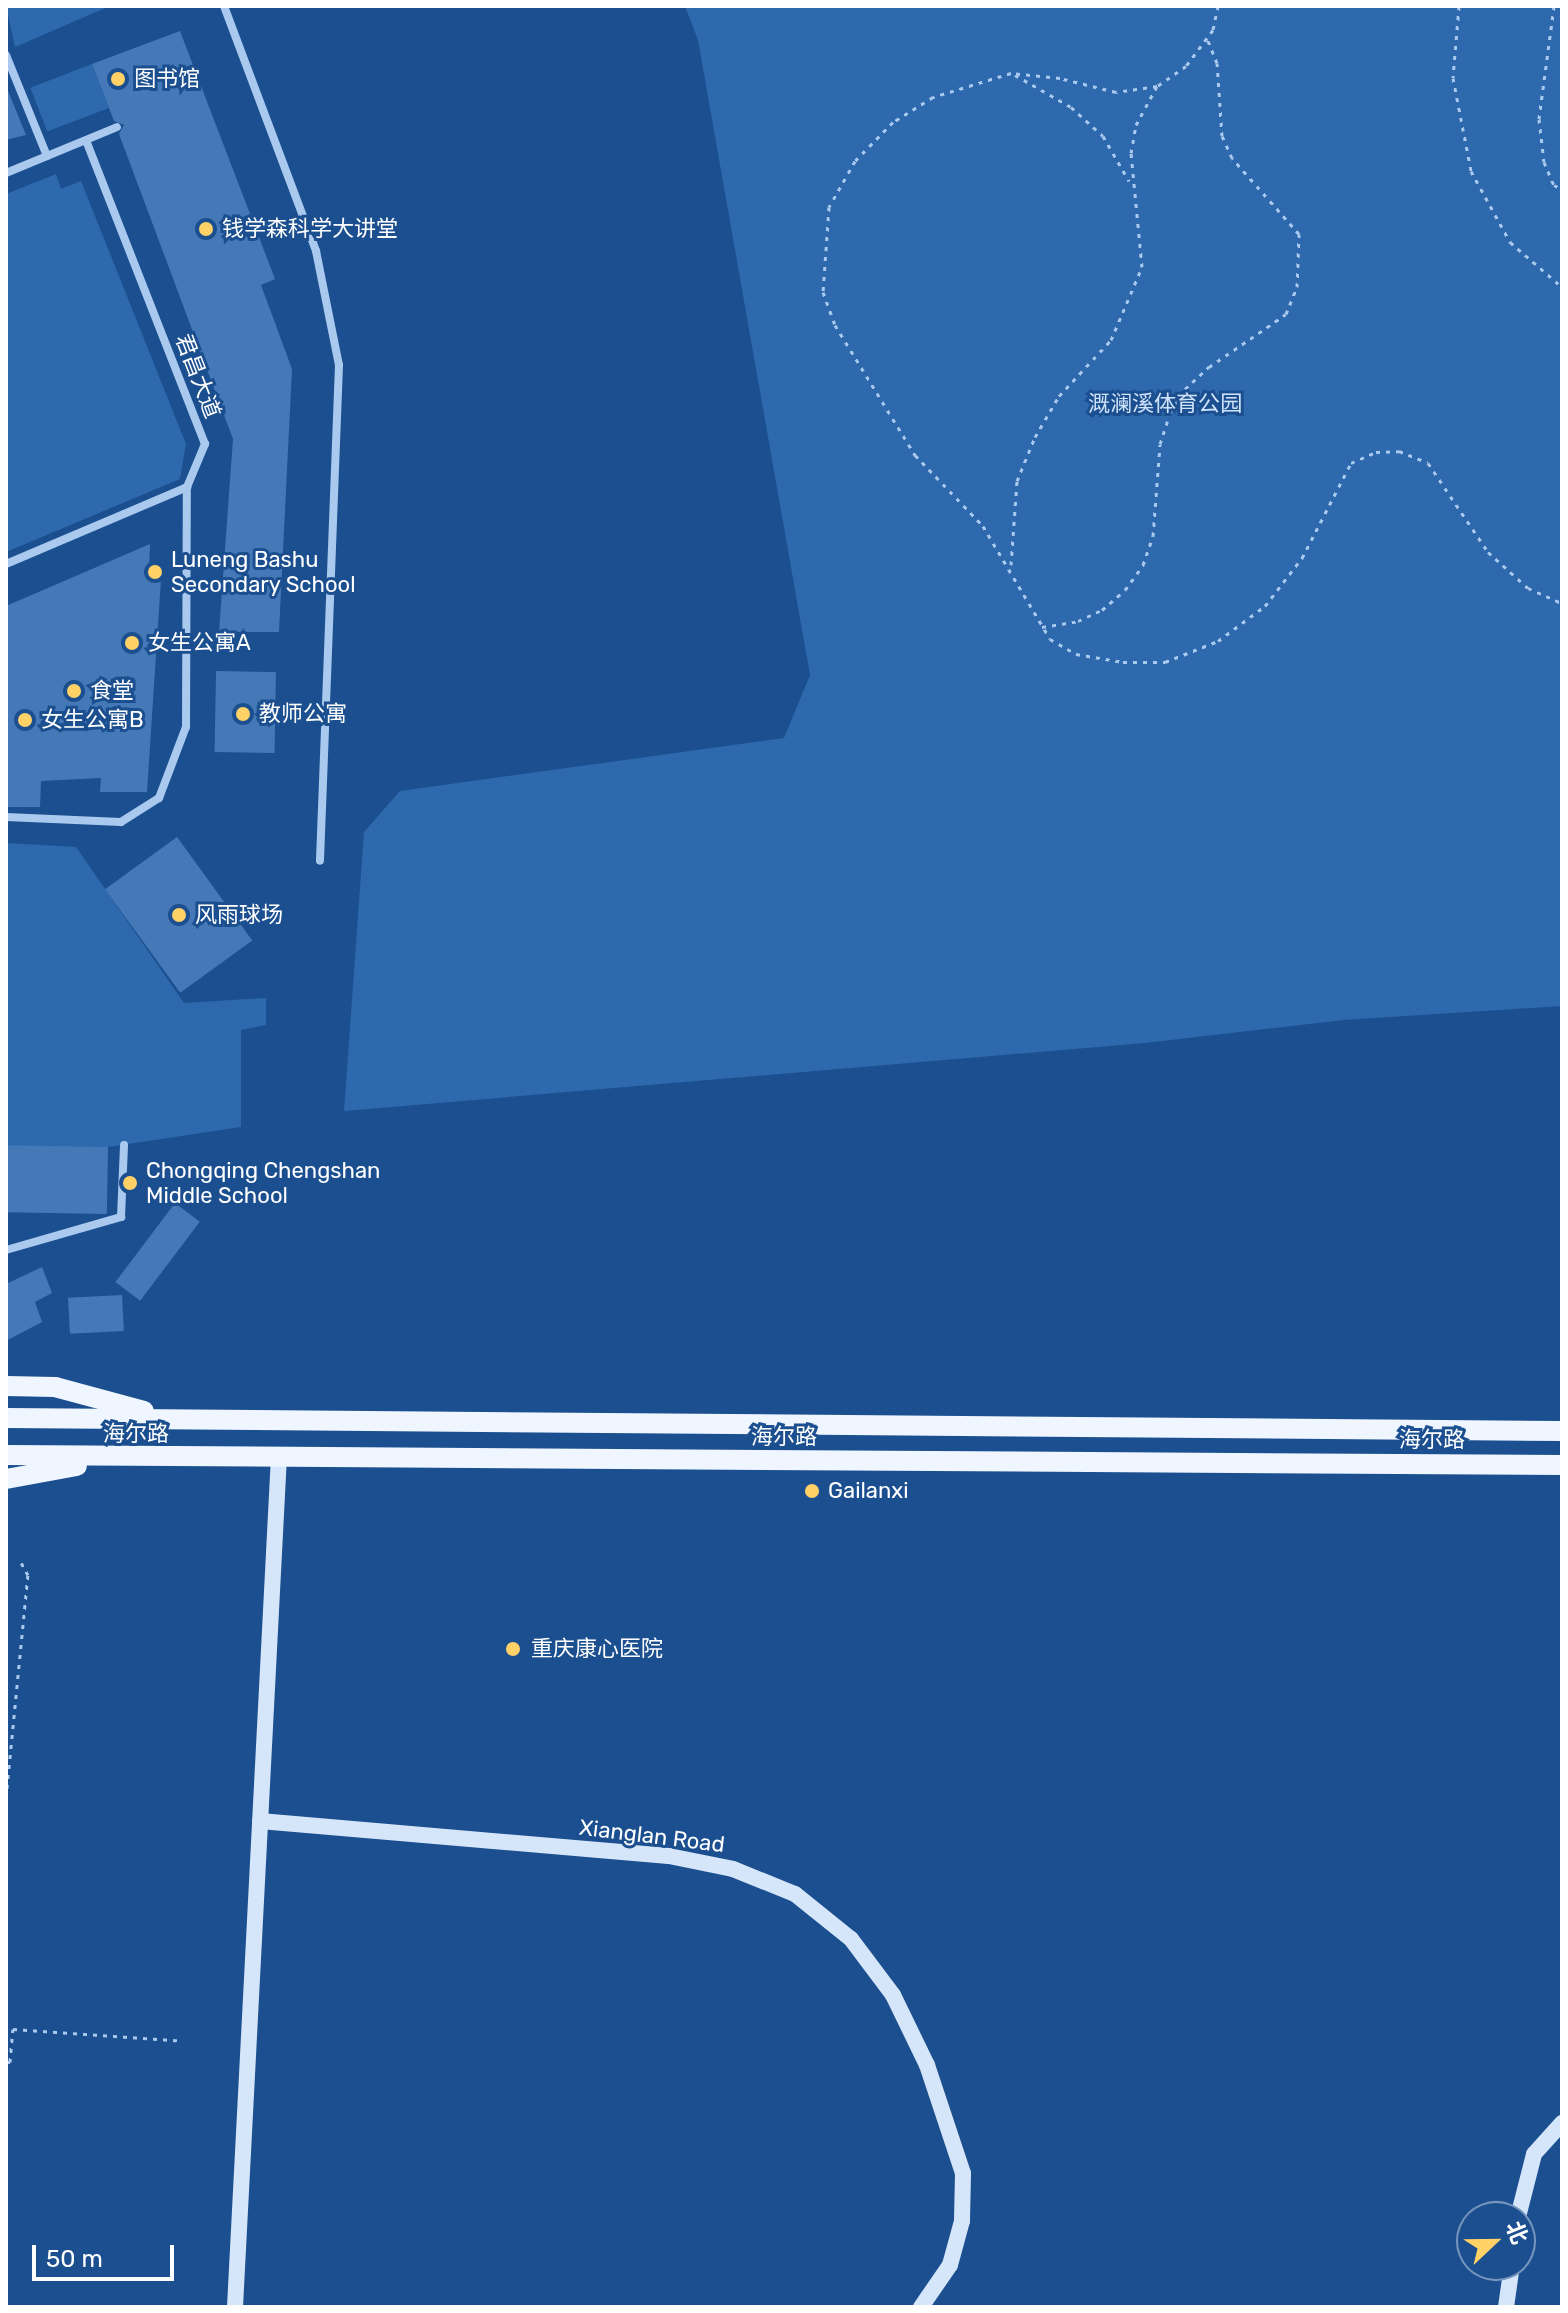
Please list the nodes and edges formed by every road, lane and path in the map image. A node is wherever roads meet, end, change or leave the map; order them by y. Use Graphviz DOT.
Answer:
graph roads {
  1 [pos="224,6"];
  2 [pos="1218,6"];
  3 [pos="1459,6"];
  4 [pos="1554,6"];
  5 [pos="1207,38"];
  6 [pos="6,55"];
  7 [pos="1011,73"];
  8 [pos="1157,86"];
  9 [pos="117,127"];
  10 [pos="86,140"];
  11 [pos="47,156"];
  12 [pos="6,173"];
  13 [pos="1131,184"];
  14 [pos="1562,189"];
  15 [pos="1562,287"];
  16 [pos="187,487"];
  17 [pos="6,564"];
  18 [pos="1011,568"];
  19 [pos="1562,603"];
  20 [pos="1042,627"];
  21 [pos="6,817"];
  22 [pos="320,861"];
  23 [pos="124,1145"];
  24 [pos="6,1250"];
  25 [pos="6,1386"];
  26 [pos="6,1418"];
  27 [pos="171,1419"];
  28 [pos="1562,1431"];
  29 [pos="6,1455"];
  30 [pos="279,1457"];
  31 [pos="116,1459"];
  32 [pos="1562,1465"];
  33 [pos="6,1479"];
  34 [pos="19,1559"];
  35 [pos="6,1798"];
  36 [pos="260,1821"];
  37 [pos="183,2041"];
  38 [pos="6,2062"];
  39 [pos="1562,2123"];
  40 [pos="1522,2201"];
  41 [pos="1510,2281"];
  42 [pos="235,2307"];
  43 [pos="921,2307"];
  44 [pos="1506,2307"];
  1 -- 22 [label="street"];
  2 -- 5 [label="path"];
  3 -- 15 [label="path"];
  4 -- 14 [label="path"];
  5 -- 8 [label="path"];
  5 -- 20 [label="path"];
  6 -- 11 [label="street"];
  7 -- 8 [label="path"];
  7 -- 13 [label="path"];
  7 -- 18 [label="path"];
  8 -- 13 [label="path"];
  9 -- 10 [label="street"];
  10 -- 11 [label="street"];
  10 -- 16 [label="street, 君昌大道"];
  11 -- 12 [label="street"];
  13 -- 18 [label="path"];
  16 -- 17 [label="street"];
  16 -- 21 [label="street"];
  18 -- 20 [label="path"];
  19 -- 20 [label="path"];
  23 -- 24 [label="street"];
  25 -- 27 [label="main road"];
  26 -- 27 [label="main road, 海尔路"];
  27 -- 28 [label="main road, 海尔路"];
  29 -- 31 [label="main road, 海尔路"];
  30 -- 31 [label="main road, 海尔路"];
  30 -- 32 [label="main road, 海尔路"];
  30 -- 36 [label="street"];
  31 -- 33 [label="main road"];
  34 -- 35 [label="path"];
  36 -- 42 [label="street"];
  36 -- 43 [label="street, Xianglan Road"];
  37 -- 38 [label="path"];
  39 -- 40 [label="street"];
  41 -- 44 [label="street"];
}
